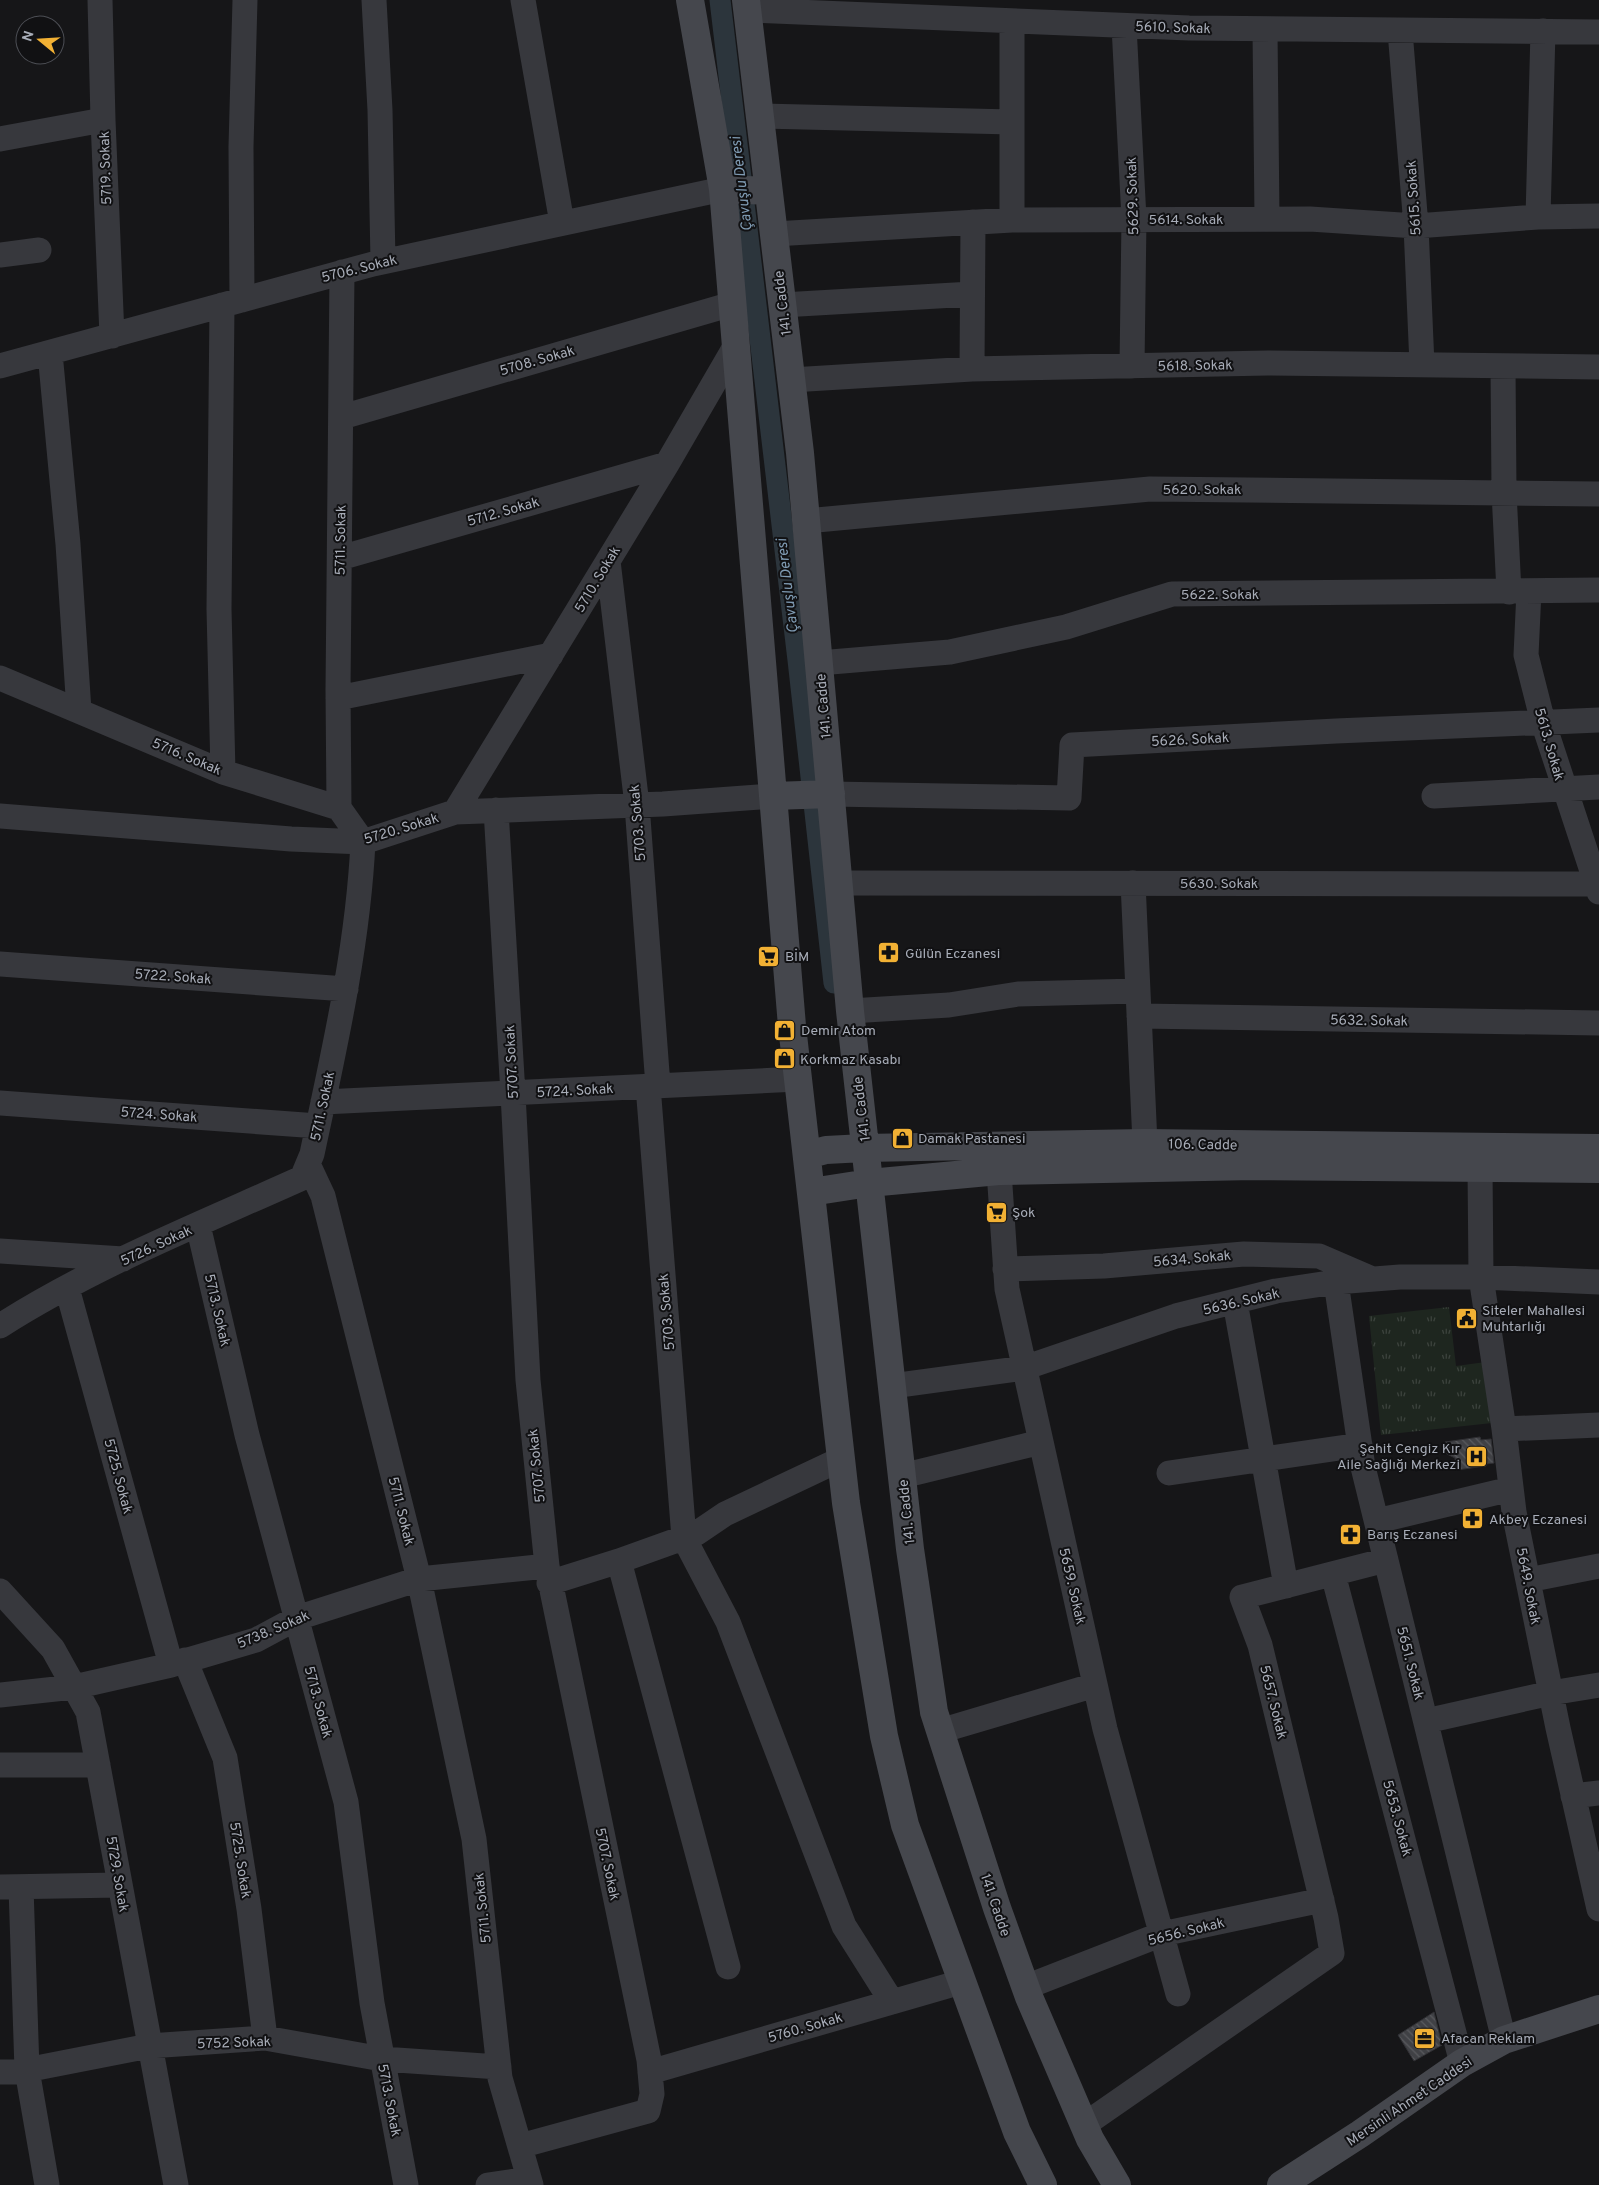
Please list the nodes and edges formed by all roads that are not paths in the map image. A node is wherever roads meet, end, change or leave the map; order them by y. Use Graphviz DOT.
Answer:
graph roads {
  1 [pos="100,0"];
  2 [pos="245,0"];
  3 [pos="374,0"];
  4 [pos="524,0"];
  5 [pos="690,0"];
  6 [pos="746,5"];
  7 [pos="1012,21"];
  8 [pos="1124,26"];
  9 [pos="1265,30"];
  10 [pos="1400,31"];
  11 [pos="1542,31"];
  12 [pos="1599,32"];
  13 [pos="760,116"];
  14 [pos="102,120"];
  15 [pos="1012,122"];
  16 [pos="0,139"];
  17 [pos="724,189"];
  18 [pos="768,191"];
  19 [pos="1538,216"];
  20 [pos="1599,216"];
  21 [pos="1134,219"];
  22 [pos="1267,219"];
  23 [pos="1012,220"];
  24 [pos="973,222"];
  25 [pos="562,223"];
  26 [pos="1416,226"];
  27 [pos="774,234"];
  28 [pos="39,250"];
  29 [pos="0,255"];
  30 [pos="383,262"];
  31 [pos="342,272"];
  32 [pos="972,294"];
  33 [pos="232,303"];
  34 [pos="732,304"];
  35 [pos="782,305"];
  36 [pos="112,336"];
  37 [pos="736,345"];
  38 [pos="50,353"];
  39 [pos="1422,365"];
  40 [pos="0,366"];
  41 [pos="1132,366"];
  42 [pos="1503,366"];
  43 [pos="1599,367"];
  44 [pos="972,369"];
  45 [pos="791,380"];
  46 [pos="342,417"];
  47 [pos="667,464"];
  48 [pos="1504,492"];
  49 [pos="1599,494"];
  50 [pos="806,521"];
  51 [pos="340,558"];
  52 [pos="608,561"];
  53 [pos="1599,590"];
  54 [pos="1519,591"];
  55 [pos="551,655"];
  56 [pos="819,663"];
  57 [pos="0,678"];
  58 [pos="338,698"];
  59 [pos="79,711"];
  60 [pos="1599,720"];
  61 [pos="1543,722"];
  62 [pos="223,772"];
  63 [pos="1599,787"];
  64 [pos="1564,789"];
  65 [pos="830,794"];
  66 [pos="774,796"];
  67 [pos="1434,796"];
  68 [pos="636,805"];
  69 [pos="339,808"];
  70 [pos="496,810"];
  71 [pos="455,812"];
  72 [pos="0,816"];
  73 [pos="363,842"];
  74 [pos="839,883"];
  75 [pos="1133,883"];
  76 [pos="1598,886"];
  77 [pos="0,964"];
  78 [pos="346,989"];
  79 [pos="1138,991"];
  80 [pos="850,1011"];
  81 [pos="1139,1016"];
  82 [pos="1599,1023"];
  83 [pos="798,1079"];
  84 [pos="653,1086"];
  85 [pos="513,1094"];
  86 [pos="0,1103"];
  87 [pos="321,1114"];
  88 [pos="1144,1143"];
  89 [pos="865,1148"];
  90 [pos="1599,1148"];
  91 [pos="816,1152"];
  92 [pos="308,1164"];
  93 [pos="1480,1168"];
  94 [pos="1599,1169"];
  95 [pos="1000,1171"];
  96 [pos="869,1183"];
  97 [pos="820,1192"];
  98 [pos="198,1225"];
  99 [pos="0,1251"];
  100 [pos="124,1259"];
  101 [pos="1005,1269"];
  102 [pos="1482,1277"];
  103 [pos="1374,1279"];
  104 [pos="1336,1282"];
  105 [pos="1599,1282"];
  106 [pos="67,1288"];
  107 [pos="1234,1302"];
  108 [pos="0,1326"];
  109 [pos="1024,1368"];
  110 [pos="892,1386"];
  111 [pos="1599,1425"];
  112 [pos="1504,1429"];
  113 [pos="1041,1442"];
  114 [pos="1360,1445"];
  115 [pos="840,1459"];
  116 [pos="1263,1459"];
  117 [pos="1169,1473"];
  118 [pos="902,1476"];
  119 [pos="1511,1489"];
  120 [pos="1377,1521"];
  121 [pos="684,1538"];
  122 [pos="1386,1560"];
  123 [pos="619,1561"];
  124 [pos="1599,1566"];
  125 [pos="548,1574"];
  126 [pos="1334,1574"];
  127 [pos="419,1579"];
  128 [pos="1528,1580"];
  129 [pos="1286,1586"];
  130 [pos="0,1591"];
  131 [pos="297,1618"];
  132 [pos="178,1663"];
  133 [pos="1095,1684"];
  134 [pos="1599,1685"];
  135 [pos="74,1687"];
  136 [pos="1551,1694"];
  137 [pos="0,1695"];
  138 [pos="1426,1721"];
  139 [pos="940,1731"];
  140 [pos="98,1764"];
  141 [pos="0,1765"];
  142 [pos="1599,1793"];
  143 [pos="1573,1796"];
  144 [pos="120,1885"];
  145 [pos="10,1887"];
  146 [pos="1322,1900"];
  147 [pos="1599,1909"];
  148 [pos="1162,1934"];
  149 [pos="728,1967"];
  150 [pos="961,1982"];
  151 [pos="1026,1987"];
  152 [pos="1178,1994"];
  153 [pos="892,2002"];
  154 [pos="1599,2010"];
  155 [pos="265,2038"];
  156 [pos="1504,2040"];
  157 [pos="149,2046"];
  158 [pos="382,2059"];
  159 [pos="1462,2063"];
  160 [pos="500,2067"];
  161 [pos="27,2070"];
  162 [pos="0,2072"];
  163 [pos="650,2072"];
  164 [pos="1084,2125"];
  165 [pos="520,2146"];
  166 [pos="530,2182"];
  167 [pos="47,2185"];
  168 [pos="176,2185"];
  169 [pos="406,2185"];
  170 [pos="488,2185"];
  171 [pos="1042,2185"];
  172 [pos="1117,2185"];
  173 [pos="1281,2185"];
  1 -- 14 [label="street, 5719. Sokak"];
  2 -- 33 [label="street"];
  3 -- 30 [label="street"];
  4 -- 25 [label="street"];
  5 -- 17 [label="street"];
  6 -- 7 [label="street, 5610. Sokak"];
  6 -- 13 [label="street, 141. Cadde"];
  7 -- 8 [label="street, 5610. Sokak"];
  7 -- 15 [label="street"];
  8 -- 9 [label="street, 5610. Sokak"];
  8 -- 21 [label="street, 5629. Sokak"];
  9 -- 10 [label="street, 5610. Sokak"];
  9 -- 22 [label="street"];
  10 -- 11 [label="street, 5610. Sokak"];
  10 -- 26 [label="street, 5615. Sokak"];
  11 -- 12 [label="street, 5610. Sokak"];
  11 -- 19 [label="street"];
  13 -- 15 [label="street"];
  13 -- 18 [label="street, 141. Cadde"];
  14 -- 16 [label="street"];
  14 -- 36 [label="street, 5719. Sokak"];
  15 -- 23 [label="street"];
  17 -- 18 [label="street"];
  17 -- 25 [label="street, 5706. Sokak"];
  17 -- 34 [label="street"];
  18 -- 27 [label="street, 141. Cadde"];
  19 -- 20 [label="street, 5614. Sokak"];
  19 -- 26 [label="street, 5614. Sokak"];
  21 -- 22 [label="street, 5614. Sokak"];
  21 -- 23 [label="street, 5614. Sokak"];
  21 -- 41 [label="street, 5629. Sokak"];
  22 -- 26 [label="street, 5614. Sokak"];
  23 -- 24 [label="street, 5614. Sokak"];
  24 -- 27 [label="street, 5614. Sokak"];
  24 -- 32 [label="street"];
  25 -- 30 [label="street, 5706. Sokak"];
  26 -- 39 [label="street, 5615. Sokak"];
  27 -- 35 [label="street, 141. Cadde"];
  28 -- 29 [label="street"];
  30 -- 31 [label="street, 5706. Sokak"];
  31 -- 33 [label="street, 5706. Sokak"];
  31 -- 46 [label="street, 5711. Sokak"];
  32 -- 35 [label="street"];
  32 -- 44 [label="street"];
  33 -- 36 [label="street, 5706. Sokak"];
  33 -- 62 [label="street"];
  34 -- 37 [label="street"];
  34 -- 46 [label="street, 5708. Sokak"];
  35 -- 45 [label="street, 141. Cadde"];
  36 -- 38 [label="street, 5706. Sokak"];
  37 -- 47 [label="street, 5710. Sokak"];
  37 -- 66 [label="street"];
  38 -- 40 [label="street, 5706. Sokak"];
  38 -- 59 [label="street"];
  39 -- 41 [label="street, 5618. Sokak"];
  39 -- 42 [label="street, 5618. Sokak"];
  41 -- 44 [label="street, 5618. Sokak"];
  42 -- 43 [label="street, 5618. Sokak"];
  42 -- 48 [label="street, 5613. Sokak"];
  44 -- 45 [label="street, 5618. Sokak"];
  45 -- 50 [label="street, 141. Cadde"];
  46 -- 51 [label="street, 5711. Sokak"];
  47 -- 51 [label="street, 5712. Sokak"];
  47 -- 52 [label="street, 5710. Sokak"];
  48 -- 49 [label="street, 5620. Sokak"];
  48 -- 50 [label="street, 5620. Sokak"];
  48 -- 54 [label="street, 5613. Sokak"];
  50 -- 56 [label="street, 141. Cadde"];
  51 -- 58 [label="street, 5711. Sokak"];
  52 -- 55 [label="street, 5710. Sokak"];
  52 -- 68 [label="street, 5703. Sokak"];
  53 -- 54 [label="street, 5622. Sokak"];
  54 -- 56 [label="street, 5622. Sokak"];
  54 -- 61 [label="street, 5613. Sokak"];
  55 -- 58 [label="street"];
  55 -- 71 [label="street, 5710. Sokak"];
  56 -- 65 [label="street, 141. Cadde"];
  57 -- 59 [label="street, 5716. Sokak"];
  58 -- 69 [label="street, 5711. Sokak"];
  59 -- 62 [label="street, 5716. Sokak"];
  60 -- 61 [label="street, 5626. Sokak"];
  61 -- 64 [label="street, 5613. Sokak"];
  61 -- 65 [label="street, 5626. Sokak"];
  62 -- 69 [label="street, 5716. Sokak"];
  63 -- 64 [label="street"];
  64 -- 67 [label="street"];
  64 -- 76 [label="street, 5613. Sokak"];
  65 -- 66 [label="street"];
  65 -- 74 [label="street, 141. Cadde"];
  66 -- 68 [label="street, 5720. Sokak"];
  66 -- 83 [label="street"];
  68 -- 70 [label="street, 5720. Sokak"];
  68 -- 84 [label="street, 5703. Sokak"];
  69 -- 73 [label="street"];
  70 -- 71 [label="street, 5720. Sokak"];
  70 -- 85 [label="street, 5707. Sokak"];
  71 -- 73 [label="street, 5720. Sokak"];
  72 -- 73 [label="street, 5720. Sokak"];
  73 -- 78 [label="street, 5711. Sokak"];
  74 -- 75 [label="street, 5630. Sokak"];
  74 -- 80 [label="street, 141. Cadde"];
  75 -- 76 [label="street, 5630. Sokak"];
  75 -- 79 [label="street"];
  77 -- 78 [label="street, 5722. Sokak"];
  78 -- 87 [label="street, 5711. Sokak"];
  79 -- 80 [label="street"];
  79 -- 81 [label="street"];
  80 -- 89 [label="street, 141. Cadde"];
  81 -- 82 [label="street, 5632. Sokak"];
  81 -- 88 [label="street"];
  83 -- 84 [label="street, 5724. Sokak"];
  83 -- 91 [label="street"];
  84 -- 85 [label="street, 5724. Sokak"];
  84 -- 121 [label="street, 5703. Sokak"];
  85 -- 87 [label="street, 5724. Sokak"];
  85 -- 125 [label="street, 5707. Sokak"];
  86 -- 87 [label="street, 5724. Sokak"];
  87 -- 92 [label="street, 5711. Sokak"];
  88 -- 89 [label="street, 106. Cadde"];
  88 -- 90 [label="street, 106. Cadde"];
  89 -- 91 [label="street, 106. Cadde"];
  89 -- 96 [label="street, 141. Cadde"];
  91 -- 97 [label="street"];
  92 -- 98 [label="street, 5726. Sokak"];
  92 -- 127 [label="street, 5711. Sokak"];
  93 -- 94 [label="street, 106. Cadde"];
  93 -- 95 [label="street, 106. Cadde"];
  93 -- 102 [label="street, 5649. Sokak"];
  95 -- 96 [label="street, 106. Cadde"];
  95 -- 101 [label="street, 5659. Sokak"];
  96 -- 97 [label="street, 106. Cadde"];
  96 -- 110 [label="street, 141. Cadde"];
  97 -- 115 [label="street"];
  98 -- 100 [label="street, 5726. Sokak"];
  98 -- 131 [label="street, 5713. Sokak"];
  99 -- 100 [label="street"];
  100 -- 106 [label="street, 5726. Sokak"];
  101 -- 103 [label="street, 5634. Sokak"];
  101 -- 109 [label="street, 5659. Sokak"];
  102 -- 103 [label="street, 5636. Sokak"];
  102 -- 105 [label="street, 5636. Sokak"];
  102 -- 112 [label="street, 5649. Sokak"];
  103 -- 104 [label="street, 5636. Sokak"];
  104 -- 107 [label="street, 5636. Sokak"];
  104 -- 114 [label="street, 5651. Sokak"];
  106 -- 108 [label="street, 5726. Sokak"];
  106 -- 132 [label="street, 5725. Sokak"];
  107 -- 109 [label="street, 5636. Sokak"];
  107 -- 116 [label="street"];
  109 -- 110 [label="street, 5636. Sokak"];
  109 -- 113 [label="street, 5659. Sokak"];
  110 -- 118 [label="street, 141. Cadde"];
  111 -- 112 [label="street"];
  112 -- 119 [label="street, 5649. Sokak"];
  113 -- 118 [label="street"];
  113 -- 133 [label="street, 5659. Sokak"];
  114 -- 116 [label="street"];
  114 -- 120 [label="street, 5651. Sokak"];
  115 -- 121 [label="street, 5738. Sokak"];
  115 -- 150 [label="street"];
  116 -- 117 [label="street"];
  116 -- 129 [label="street"];
  118 -- 139 [label="street, 141. Cadde"];
  119 -- 120 [label="street"];
  119 -- 128 [label="street, 5649. Sokak"];
  120 -- 122 [label="street, 5651. Sokak"];
  121 -- 123 [label="street, 5738. Sokak"];
  121 -- 153 [label="street"];
  122 -- 126 [label="street, 5657. Sokak"];
  122 -- 138 [label="street, 5651. Sokak"];
  123 -- 125 [label="street, 5738. Sokak"];
  123 -- 149 [label="street"];
  124 -- 128 [label="street"];
  125 -- 127 [label="street, 5738. Sokak"];
  125 -- 163 [label="street, 5707. Sokak"];
  126 -- 129 [label="street, 5657. Sokak"];
  126 -- 159 [label="street, 5653. Sokak"];
  127 -- 131 [label="street, 5738. Sokak"];
  127 -- 160 [label="street, 5711. Sokak"];
  128 -- 136 [label="street, 5649. Sokak"];
  129 -- 146 [label="street, 5657. Sokak"];
  130 -- 135 [label="street, 5729. Sokak"];
  131 -- 132 [label="street, 5738. Sokak"];
  131 -- 158 [label="street, 5713. Sokak"];
  132 -- 135 [label="street, 5738. Sokak"];
  132 -- 155 [label="street, 5725. Sokak"];
  133 -- 139 [label="street"];
  133 -- 148 [label="street, 5659. Sokak"];
  134 -- 136 [label="street"];
  135 -- 137 [label="street, 5738. Sokak"];
  135 -- 140 [label="street, 5729. Sokak"];
  136 -- 138 [label="street"];
  136 -- 143 [label="street, 5649. Sokak"];
  138 -- 156 [label="street, 5651. Sokak"];
  139 -- 151 [label="street, 141. Cadde"];
  140 -- 141 [label="street"];
  140 -- 144 [label="street, 5729. Sokak"];
  142 -- 143 [label="street"];
  143 -- 147 [label="street, 5649. Sokak"];
  144 -- 145 [label="street"];
  144 -- 157 [label="street, 5729. Sokak"];
  145 -- 161 [label="street"];
  146 -- 148 [label="street, 5656. Sokak"];
  146 -- 164 [label="street, 5657. Sokak"];
  148 -- 151 [label="street, 5656. Sokak"];
  148 -- 152 [label="street, 5659. Sokak"];
  150 -- 153 [label="street, 5760. Sokak"];
  150 -- 171 [label="street"];
  151 -- 164 [label="street, 141. Cadde"];
  153 -- 163 [label="street, 5760. Sokak"];
  154 -- 156 [label="street, Mersinli Ahmet Caddesi"];
  155 -- 157 [label="street, 5752 Sokak"];
  155 -- 158 [label="street, 5752 Sokak"];
  156 -- 159 [label="street, Mersinli Ahmet Caddesi"];
  157 -- 161 [label="street, 5752 Sokak"];
  157 -- 168 [label="street, 5729. Sokak"];
  158 -- 160 [label="street, 5752 Sokak"];
  158 -- 169 [label="street, 5713. Sokak"];
  159 -- 173 [label="street, Mersinli Ahmet Caddesi"];
  160 -- 165 [label="street, 5711. Sokak"];
  161 -- 162 [label="street, 5752 Sokak"];
  161 -- 167 [label="street"];
  163 -- 165 [label="street, 5707. Sokak"];
  164 -- 172 [label="street, 141. Cadde"];
  165 -- 166 [label="street, 5711. Sokak"];
  166 -- 170 [label="street"];
}
